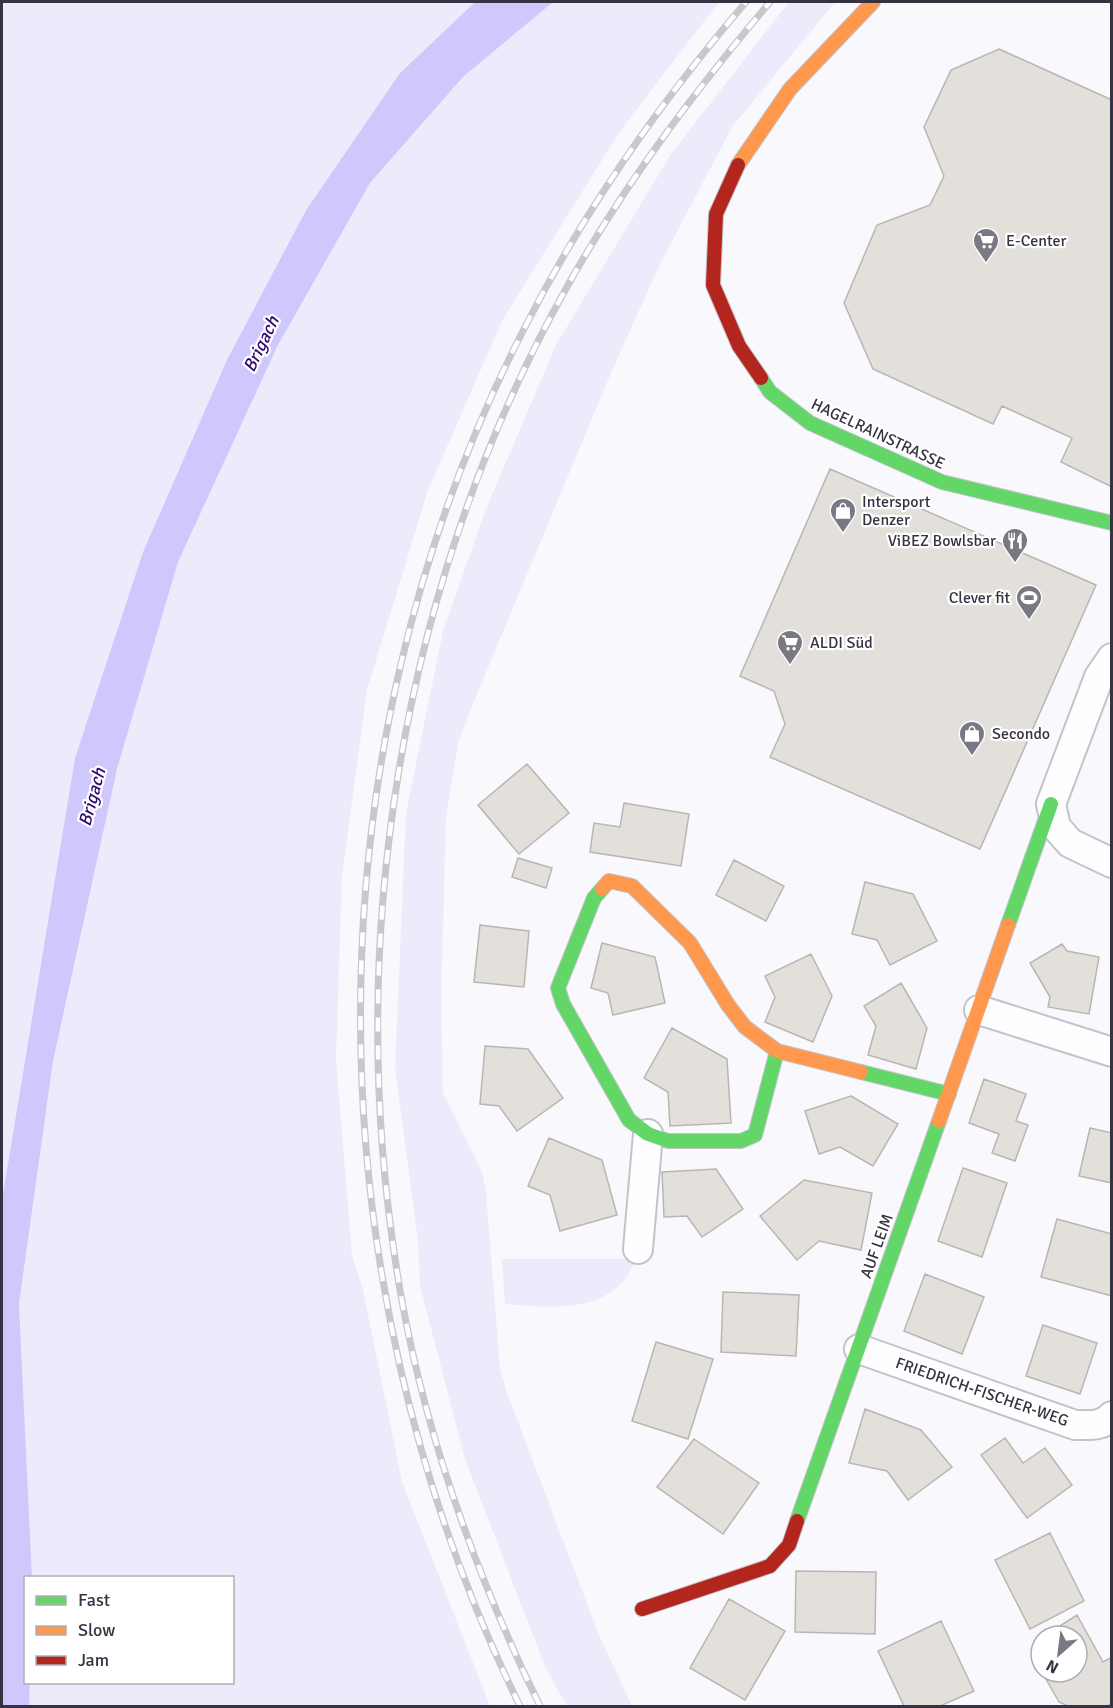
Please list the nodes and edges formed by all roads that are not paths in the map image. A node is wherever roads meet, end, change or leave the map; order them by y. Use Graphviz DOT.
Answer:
graph roads {
  1 [pos="873,2"];
  2 [pos="1112,523"];
  3 [pos="1112,658"];
  4 [pos="1052,804"];
  5 [pos="1112,863"];
  6 [pos="979,1010"];
  7 [pos="777,1051"];
  8 [pos="1112,1052"];
  9 [pos="949,1094"];
  10 [pos="648,1134"];
  11 [pos="638,1250"];
  12 [pos="859,1349"];
  13 [pos="1110,1424"];
  14 [pos="642,1608"];
  1 -- 2 [label="street, HAGELRAINSTRASSE"];
  3 -- 4 [label="street"];
  4 -- 5 [label="street"];
  4 -- 6 [label="street, AUF LEIM"];
  6 -- 8 [label="street"];
  6 -- 9 [label="street, AUF LEIM"];
  7 -- 9 [label="street"];
  7 -- 10 [label="street"];
  7 -- 10 [label="street"];
  9 -- 12 [label="street, AUF LEIM"];
  10 -- 11 [label="street"];
  12 -- 13 [label="street, FRIEDRICH-FISCHER-WEG"];
  12 -- 14 [label="street, AUF LEIM"];
}
